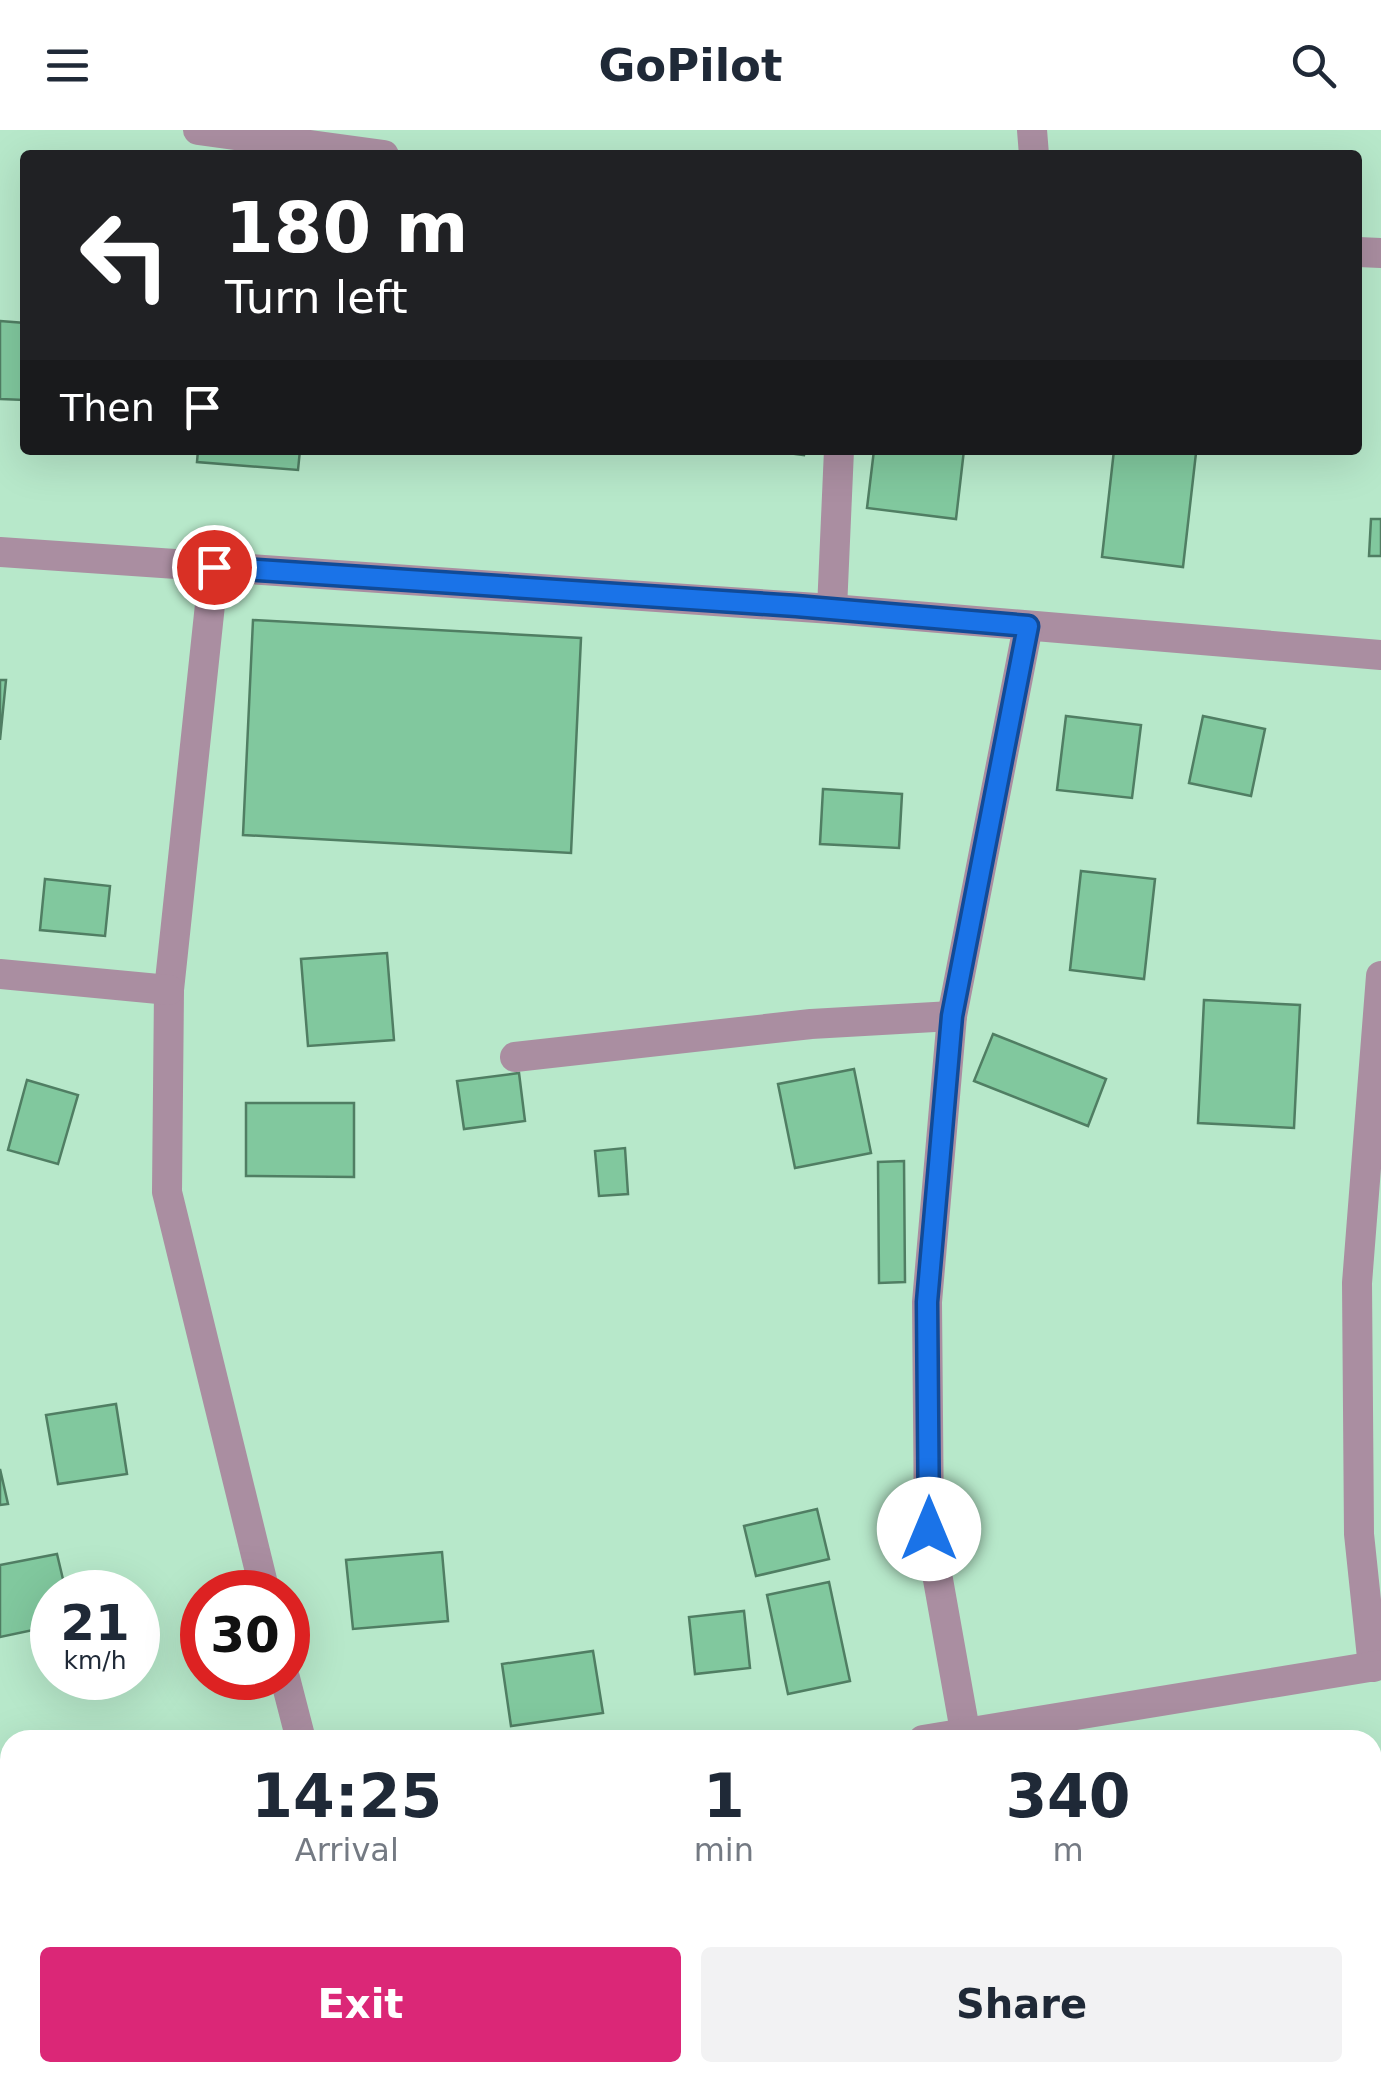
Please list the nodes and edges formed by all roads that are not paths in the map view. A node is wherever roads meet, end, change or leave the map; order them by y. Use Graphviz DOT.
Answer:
graph roads {
  1 [pos="198,130"];
  2 [pos="347,150"];
  3 [pos="839,455"];
  4 [pos="0,552"];
  5 [pos="214,567"];
  6 [pos="832,609"];
  7 [pos="1028,626"];
  8 [pos="1381,655"];
  9 [pos="0,974"];
  10 [pos="1381,976"];
  11 [pos="169,990"];
  12 [pos="952,1016"];
  13 [pos="515,1056"];
  14 [pos="260,1570"];
  15 [pos="1377,1666"];
  16 [pos="291,1700"];
  17 [pos="299,1730"];
  18 [pos="965,1730"];
  19 [pos="971,1730"];
  1 -- 2 [label="street"];
  3 -- 6 [label="street"];
  4 -- 5 [label="street"];
  5 -- 6 [label="street"];
  5 -- 11 [label="street"];
  6 -- 7 [label="street"];
  7 -- 8 [label="street"];
  7 -- 12 [label="street"];
  9 -- 11 [label="street"];
  10 -- 15 [label="street"];
  11 -- 14 [label="street"];
  12 -- 13 [label="street"];
  12 -- 18 [label="street"];
  15 -- 19 [label="street"];
  16 -- 17 [label="street"];
}
